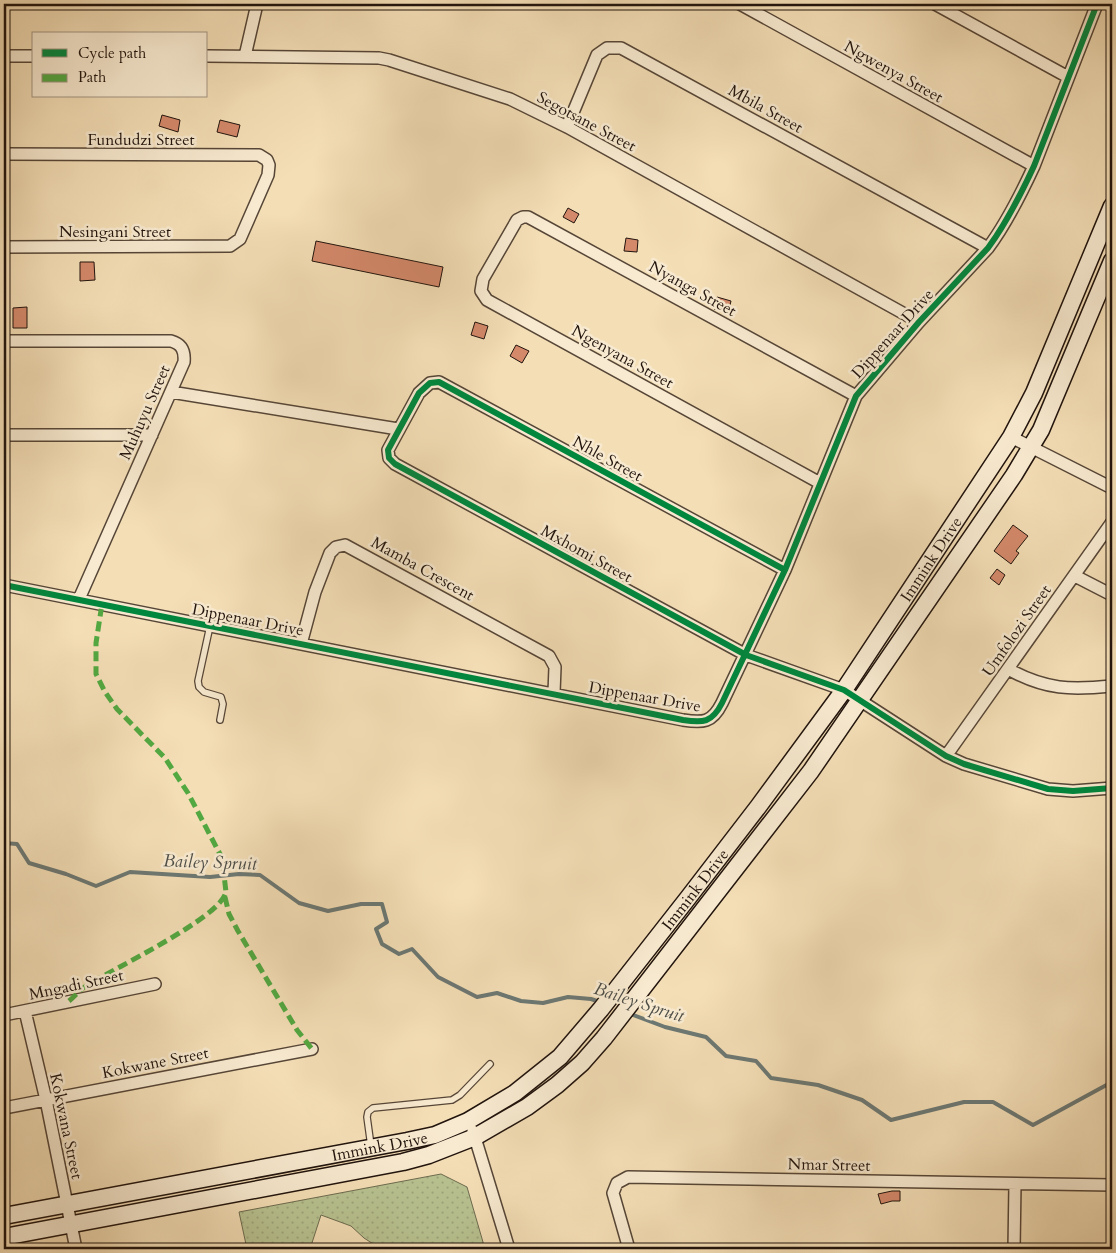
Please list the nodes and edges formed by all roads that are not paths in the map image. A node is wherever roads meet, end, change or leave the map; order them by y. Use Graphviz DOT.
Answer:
graph roads {
  1 [pos="258,4"];
  2 [pos="740,4"];
  3 [pos="934,4"];
  4 [pos="1097,4"];
  5 [pos="4,56"];
  6 [pos="32,56"];
  7 [pos="208,56"];
  8 [pos="245,56"];
  9 [pos="1068,77"];
  10 [pos="567,127"];
  11 [pos="4,154"];
  12 [pos="1034,166"];
  13 [pos="1112,206"];
  14 [pos="515,222"];
  15 [pos="4,247"];
  16 [pos="226,247"];
  17 [pos="988,248"];
  18 [pos="1112,262"];
  19 [pos="919,322"];
  20 [pos="4,341"];
  21 [pos="170,392"];
  22 [pos="419,392"];
  23 [pos="856,396"];
  24 [pos="398,429"];
  25 [pos="4,435"];
  26 [pos="152,435"];
  27 [pos="1011,437"];
  28 [pos="1031,447"];
  29 [pos="820,483"];
  30 [pos="1112,488"];
  31 [pos="1112,522"];
  32 [pos="785,570"];
  33 [pos="1075,576"];
  34 [pos="4,585"];
  35 [pos="1112,595"];
  36 [pos="79,599"];
  37 [pos="210,626"];
  38 [pos="301,644"];
  39 [pos="746,655"];
  40 [pos="1008,669"];
  41 [pos="1112,686"];
  42 [pos="844,690"];
  43 [pos="554,693"];
  44 [pos="860,699"];
  45 [pos="220,720"];
  46 [pos="946,756"];
  47 [pos="1112,788"];
  48 [pos="154,984"];
  49 [pos="25,1011"];
  50 [pos="4,1014"];
  51 [pos="312,1049"];
  52 [pos="490,1064"];
  53 [pos="46,1100"];
  54 [pos="4,1108"];
  55 [pos="468,1121"];
  56 [pos="475,1137"];
  57 [pos="372,1148"];
  58 [pos="1015,1184"];
  59 [pos="1112,1186"];
  60 [pos="66,1204"];
  61 [pos="4,1216"];
  62 [pos="71,1224"];
  63 [pos="4,1237"];
  64 [pos="76,1249"];
  65 [pos="509,1249"];
  66 [pos="629,1249"];
  67 [pos="1014,1249"];
  1 -- 8 [label="street"];
  2 -- 12 [label="street, Ngwenya Street"];
  3 -- 9 [label="street"];
  4 -- 9 [label="street, Dippenaar Drive"];
  5 -- 6 [label="street"];
  7 -- 8 [label="street, Segotsane Street"];
  8 -- 10 [label="street, Segotsane Street"];
  9 -- 12 [label="street, Dippenaar Drive"];
  10 -- 17 [label="street, Mbila Street"];
  10 -- 19 [label="street, Segotsane Street"];
  11 -- 16 [label="street, Fundudzi Street"];
  12 -- 17 [label="street, Dippenaar Drive"];
  13 -- 27 [label="main road, Immink Drive"];
  14 -- 23 [label="street, Nyanga Street"];
  14 -- 29 [label="street, Ngenyana Street"];
  15 -- 16 [label="street, Nesingani Street"];
  17 -- 19 [label="street, Dippenaar Drive"];
  18 -- 28 [label="main road, Immink Drive"];
  19 -- 23 [label="street, Dippenaar Drive"];
  20 -- 21 [label="street, Muhuyu Street"];
  21 -- 24 [label="street"];
  21 -- 26 [label="street, Muhuyu Street"];
  22 -- 24 [label="street, Mxhomi Street"];
  22 -- 32 [label="street, Nhle Street"];
  23 -- 29 [label="street, Dippenaar Drive"];
  24 -- 39 [label="street, Mxhomi Street"];
  25 -- 26 [label="street"];
  26 -- 36 [label="street, Muhuyu Street"];
  27 -- 28 [label="street"];
  27 -- 42 [label="main road, Immink Drive"];
  28 -- 30 [label="street"];
  28 -- 44 [label="main road, Immink Drive"];
  29 -- 32 [label="street, Dippenaar Drive"];
  31 -- 33 [label="street, Umfolozi Street"];
  32 -- 39 [label="street, Dippenaar Drive"];
  33 -- 35 [label="street"];
  33 -- 40 [label="street, Umfolozi Street"];
  34 -- 36 [label="street, Dippenaar Drive"];
  36 -- 37 [label="street, Dippenaar Drive"];
  37 -- 38 [label="street, Dippenaar Drive"];
  37 -- 45 [label="lane"];
  38 -- 43 [label="street, Dippenaar Drive"];
  38 -- 43 [label="street, Mamba Crescent"];
  39 -- 42 [label="street, Mxhomi Street"];
  39 -- 43 [label="street, Dippenaar Drive"];
  40 -- 41 [label="street"];
  40 -- 46 [label="street, Umfolozi Street"];
  42 -- 44 [label="street, Mxhomi Street"];
  42 -- 55 [label="main road, Immink Drive"];
  44 -- 46 [label="street, Mxhomi Street"];
  44 -- 56 [label="main road, Immink Drive"];
  46 -- 47 [label="street, Mxhomi Street"];
  48 -- 49 [label="street, Mngadi Street"];
  49 -- 50 [label="street, Mngadi Street"];
  49 -- 53 [label="street, Kokwana Street"];
  51 -- 53 [label="street, Kokwane Street"];
  52 -- 57 [label="lane"];
  53 -- 54 [label="street, Kokwane Street"];
  53 -- 60 [label="street, Kokwana Street"];
  55 -- 56 [label="street"];
  55 -- 57 [label="main road, Immink Drive"];
  56 -- 62 [label="main road, Immink Drive"];
  56 -- 65 [label="street"];
  57 -- 60 [label="main road, Immink Drive"];
  58 -- 59 [label="street, Nmar Street"];
  58 -- 66 [label="street, Nmar Street"];
  58 -- 67 [label="street"];
  60 -- 61 [label="main road, Immink Drive"];
  60 -- 62 [label="street, Kokwana Street"];
  62 -- 63 [label="main road, Immink Drive"];
  62 -- 64 [label="street, Kokwana Street"];
}
